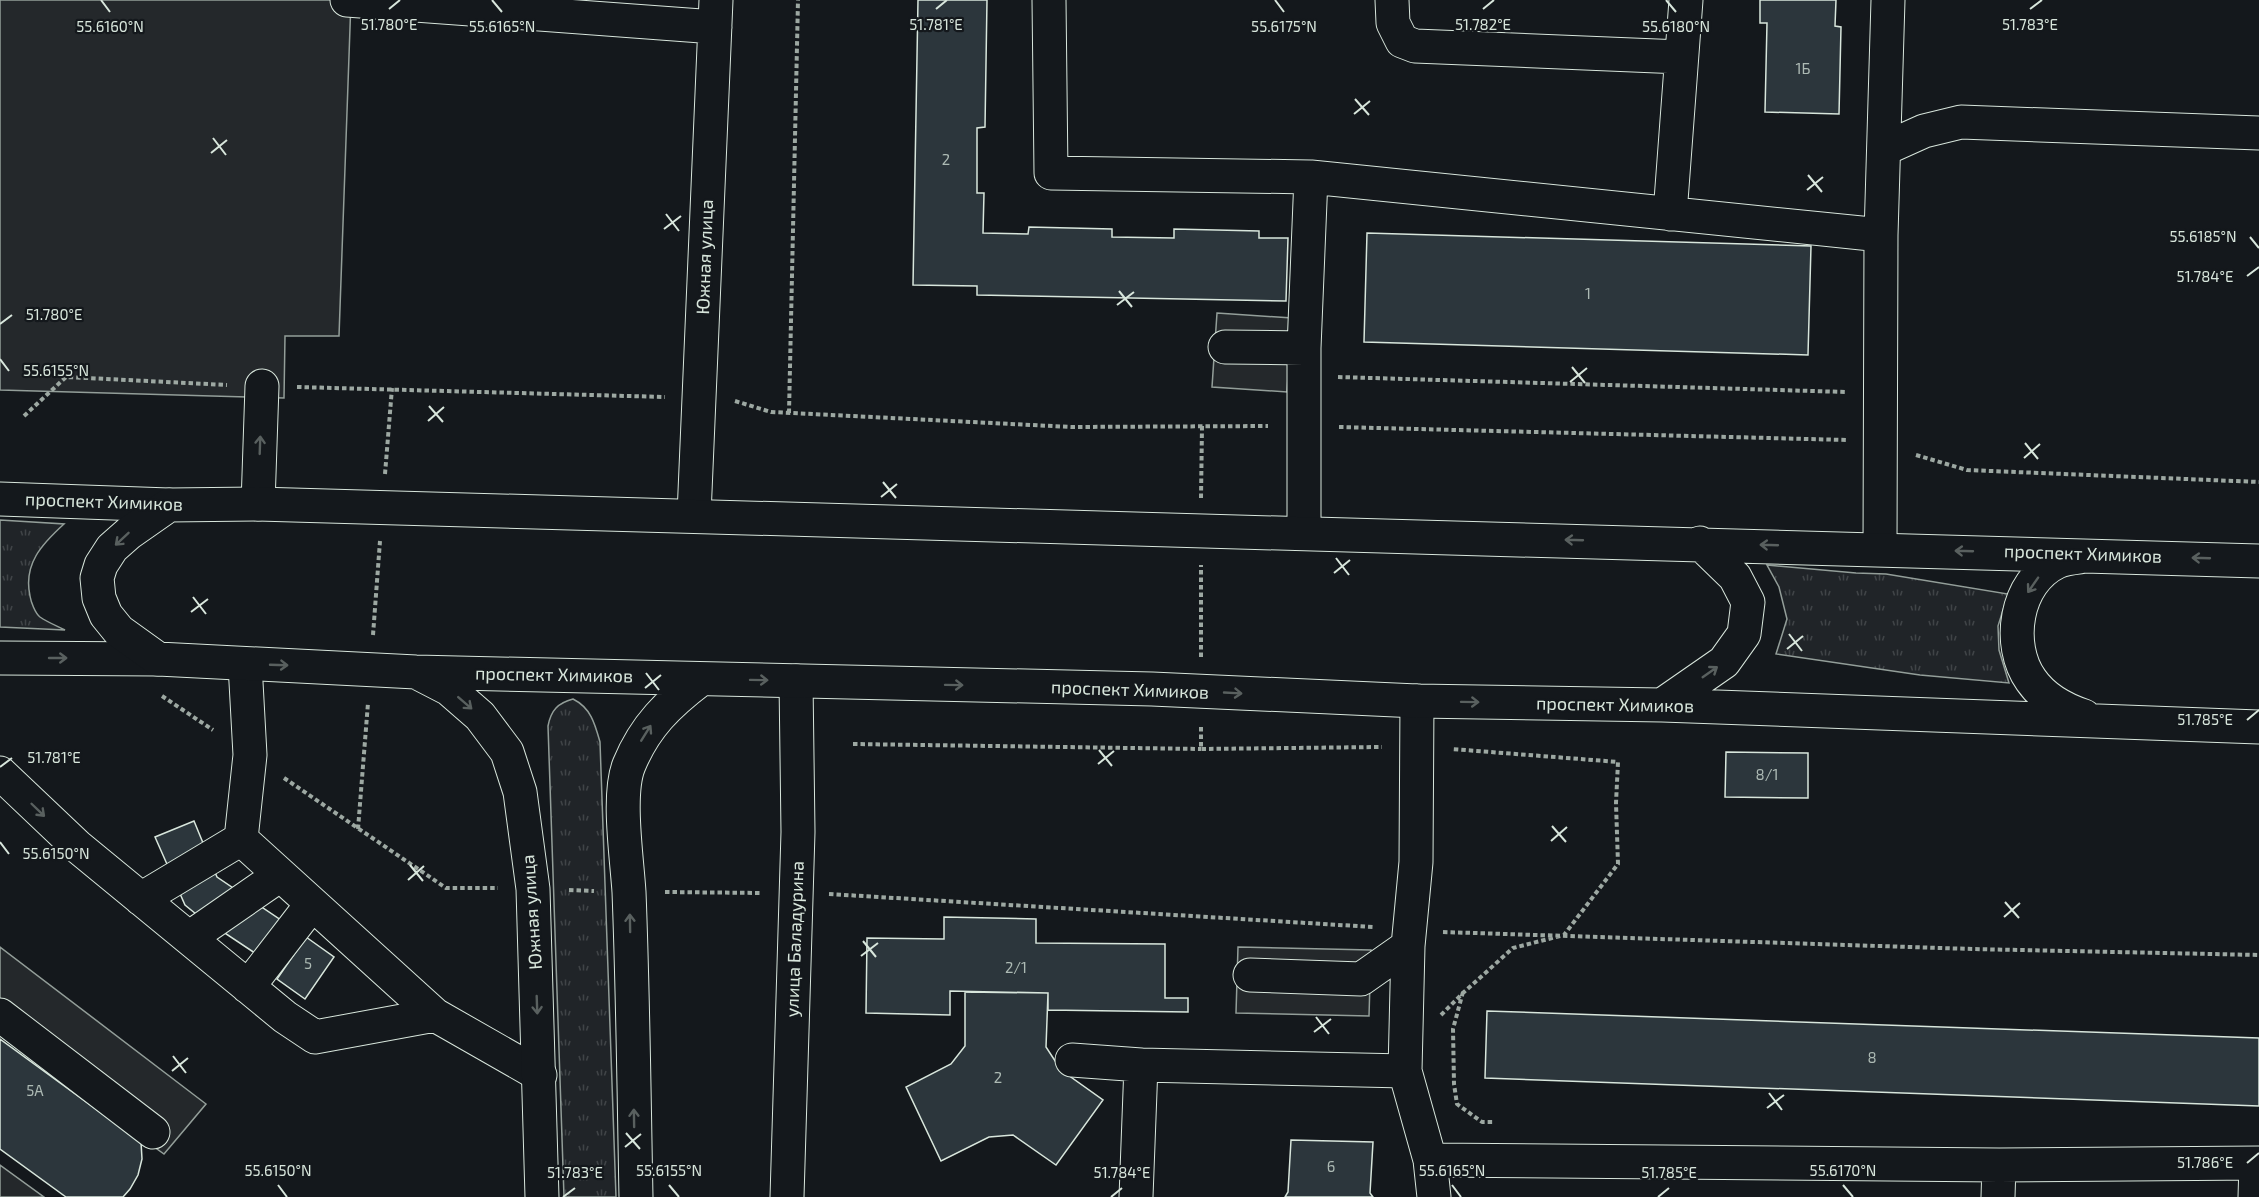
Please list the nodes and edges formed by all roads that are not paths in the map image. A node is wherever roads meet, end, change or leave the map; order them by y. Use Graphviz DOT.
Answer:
graph roads {
  1 [pos="347,0"];
  2 [pos="525,0"];
  3 [pos="1049,0"];
  4 [pos="1392,0"];
  5 [pos="1686,0"];
  6 [pos="1888,0"];
  7 [pos="715,14"];
  8 [pos="1681,57"];
  9 [pos="2259,133"];
  10 [pos="1884,149"];
  11 [pos="1311,177"];
  12 [pos="1670,214"];
  13 [pos="1881,235"];
  14 [pos="1225,347"];
  15 [pos="1304,362"];
  16 [pos="262,386"];
  17 [pos="0,499"];
  18 [pos="258,504"];
  19 [pos="170,505"];
  20 [pos="694,515"];
  21 [pos="1304,532"];
  22 [pos="1700,543"];
  23 [pos="1880,549"];
  24 [pos="2102,555"];
  25 [pos="2259,561"];
  26 [pos="0,658"];
  27 [pos="158,659"];
  28 [pos="245,664"];
  29 [pos="416,672"];
  30 [pos="700,679"];
  31 [pos="796,681"];
  32 [pos="1417,702"];
  33 [pos="1662,705"];
  34 [pos="2100,722"];
  35 [pos="2259,726"];
  36 [pos="0,773"];
  37 [pos="241,839"];
  38 [pos="280,875"];
  39 [pos="141,899"];
  40 [pos="312,904"];
  41 [pos="189,938"];
  42 [pos="1409,938"];
  43 [pos="1250,975"];
  44 [pos="248,987"];
  45 [pos="0,1015"];
  46 [pos="435,1016"];
  47 [pos="1072,1060"];
  48 [pos="1406,1061"];
  49 [pos="1141,1065"];
  50 [pos="540,1075"];
  51 [pos="153,1132"];
  52 [pos="1430,1160"];
  53 [pos="2258,1164"];
  54 [pos="1998,1181"];
  55 [pos="542,1197"];
  56 [pos="636,1197"];
  57 [pos="788,1197"];
  58 [pos="1136,1197"];
  59 [pos="1434,1197"];
  60 [pos="2255,1197"];
  1 -- 7 [label="main road"];
  2 -- 7 [label="main road"];
  3 -- 11 [label="main road"];
  4 -- 8 [label="main road"];
  5 -- 8 [label="main road"];
  6 -- 10 [label="main road"];
  7 -- 20 [label="main road, Южная улица"];
  8 -- 12 [label="main road"];
  9 -- 10 [label="main road"];
  10 -- 13 [label="main road"];
  11 -- 12 [label="main road"];
  11 -- 15 [label="main road"];
  12 -- 13 [label="main road"];
  13 -- 23 [label="main road"];
  14 -- 15 [label="main road"];
  15 -- 21 [label="main road"];
  18 -- 16 [label="main road, one-way"];
  17 -- 19 [label="main road, проспект Химиков"];
  18 -- 19 [label="main road, проспект Химиков"];
  18 -- 20 [label="main road, проспект Химиков"];
  19 -- 27 [label="main road, one-way"];
  20 -- 21 [label="main road, проспект Химиков"];
  22 -- 21 [label="main road, проспект Химиков, one-way"];
  23 -- 22 [label="main road, проспект Химиков, one-way"];
  33 -- 22 [label="main road, one-way"];
  24 -- 23 [label="main road, проспект Химиков, one-way"];
  25 -- 24 [label="main road, проспект Химиков, one-way"];
  24 -- 34 [label="main road, one-way"];
  26 -- 27 [label="main road, проспект Химиков, one-way"];
  27 -- 28 [label="main road, проспект Химиков"];
  28 -- 29 [label="main road, проспект Химиков, one-way"];
  28 -- 37 [label="main road"];
  29 -- 30 [label="main road, проспект Химиков"];
  29 -- 50 [label="main road, Южная улица, one-way"];
  30 -- 31 [label="main road, проспект Химиков, one-way"];
  56 -- 30 [label="main road, one-way"];
  31 -- 32 [label="main road, проспект Химиков, one-way"];
  31 -- 57 [label="main road, улица Баладурина"];
  32 -- 33 [label="main road, проспект Химиков, one-way"];
  32 -- 42 [label="main road"];
  33 -- 34 [label="main road, проспект Химиков"];
  34 -- 35 [label="main road, проспект Химиков"];
  36 -- 39 [label="main road, one-way"];
  37 -- 38 [label="main road"];
  37 -- 39 [label="main road"];
  38 -- 40 [label="main road"];
  38 -- 41 [label="main road"];
  39 -- 41 [label="main road"];
  40 -- 44 [label="main road"];
  40 -- 46 [label="main road"];
  41 -- 44 [label="main road"];
  42 -- 43 [label="main road"];
  42 -- 48 [label="main road"];
  44 -- 46 [label="main road"];
  45 -- 51 [label="main road"];
  46 -- 50 [label="main road"];
  47 -- 49 [label="main road"];
  48 -- 49 [label="main road"];
  48 -- 52 [label="main road"];
  49 -- 58 [label="main road"];
  50 -- 55 [label="main road, Южная улица"];
  52 -- 54 [label="main road"];
  52 -- 59 [label="main road"];
  53 -- 54 [label="main road"];
  53 -- 60 [label="main road"];
}
